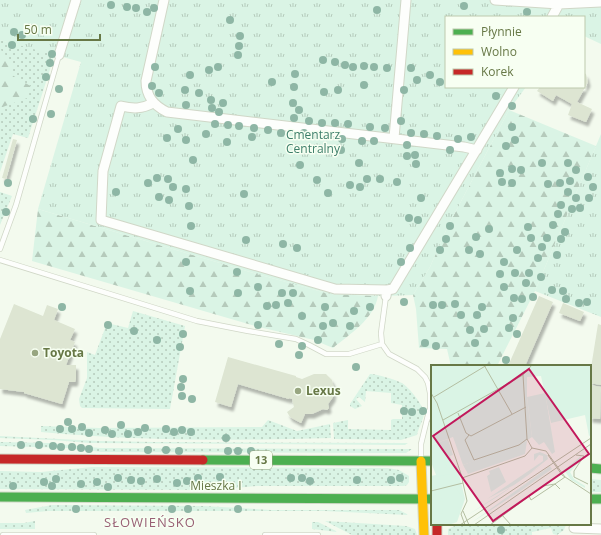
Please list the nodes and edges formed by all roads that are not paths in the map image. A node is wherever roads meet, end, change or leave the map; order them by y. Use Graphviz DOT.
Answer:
graph roads {
  1 [pos="76,0"];
  2 [pos="164,0"];
  3 [pos="406,0"];
  4 [pos="495,0"];
  5 [pos="601,2"];
  6 [pos="559,4"];
  7 [pos="553,16"];
  8 [pos="59,55"];
  9 [pos="513,88"];
  10 [pos="153,103"];
  11 [pos="394,138"];
  12 [pos="477,150"];
  13 [pos="0,249"];
  14 [pos="0,260"];
  15 [pos="387,293"];
  16 [pos="382,344"];
  17 [pos="430,409"];
  18 [pos="431,414"];
  19 [pos="0,460"];
  20 [pos="421,461"];
  21 [pos="431,461"];
  22 [pos="591,468"];
  23 [pos="601,469"];
  24 [pos="0,497"];
  25 [pos="422,498"];
  26 [pos="431,498"];
  27 [pos="572,529"];
  28 [pos="601,529"];
  29 [pos="3,535"];
  30 [pos="94,535"];
  31 [pos="265,535"];
  32 [pos="318,535"];
  33 [pos="424,535"];
  1 -- 8 [label="street"];
  2 -- 10 [label="street"];
  3 -- 11 [label="street"];
  4 -- 6 [label="street"];
  5 -- 6 [label="street"];
  6 -- 7 [label="street"];
  8 -- 13 [label="lane"];
  9 -- 12 [label="street"];
  10 -- 11 [label="street"];
  10 -- 15 [label="street"];
  11 -- 12 [label="street"];
  12 -- 15 [label="street"];
  14 -- 16 [label="lane"];
  15 -- 16 [label="lane"];
  16 -- 17 [label="lane"];
  17 -- 18 [label="lane"];
  17 -- 20 [label="lane"];
  19 -- 20 [label="main road, 13"];
  20 -- 21 [label="main road, 13"];
  20 -- 25 [label="main road"];
  22 -- 23 [label="main road"];
  24 -- 25 [label="main road, Mieszka I"];
  25 -- 26 [label="main road, Mieszka I"];
  25 -- 33 [label="main road"];
  27 -- 28 [label="street"];
  29 -- 30 [label="lane"];
  31 -- 32 [label="lane"];
}
